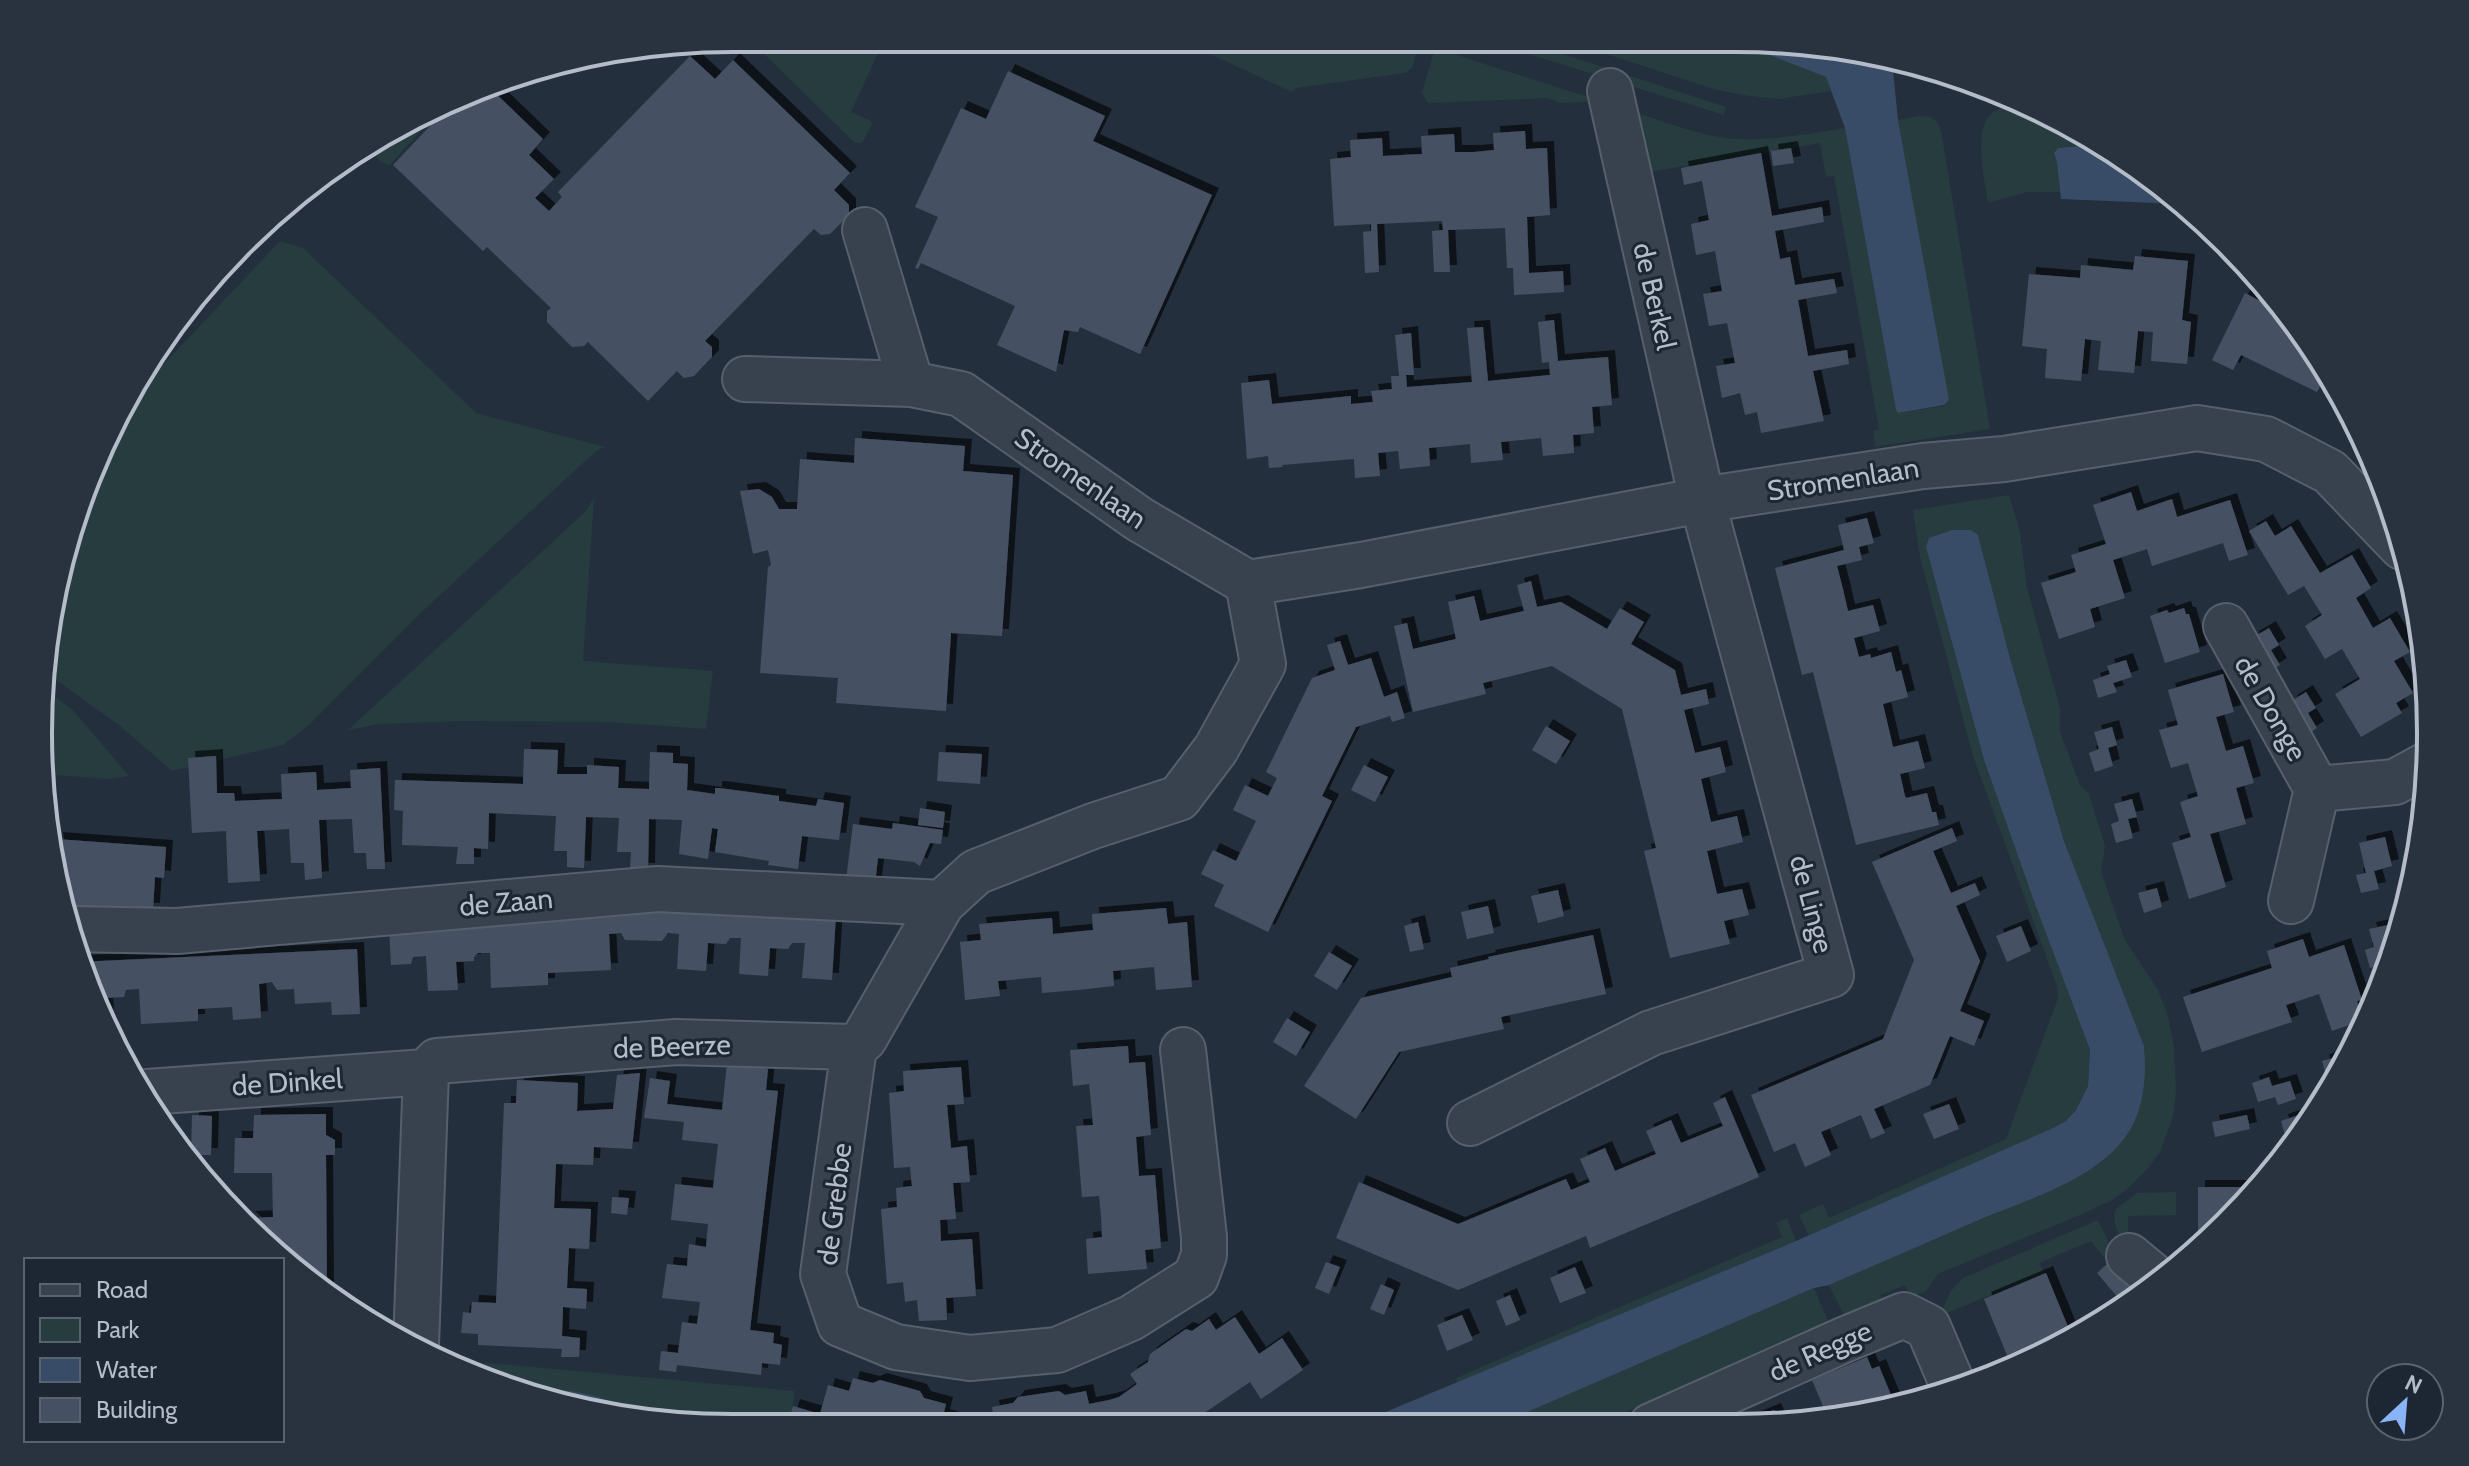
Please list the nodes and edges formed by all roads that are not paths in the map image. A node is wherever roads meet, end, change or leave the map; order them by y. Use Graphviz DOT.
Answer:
graph roads {
  1 [pos="1610,91"];
  2 [pos="865,230"];
  3 [pos="745,379"];
  4 [pos="911,384"];
  5 [pos="1702,500"];
  6 [pos="2386,530"];
  7 [pos="1248,583"];
  8 [pos="2226,626"];
  9 [pos="2416,770"];
  10 [pos="2317,789"];
  11 [pos="2291,901"];
  12 [pos="942,903"];
  13 [pos="81,929"];
  14 [pos="854,1047"];
  15 [pos="1183,1050"];
  16 [pos="426,1072"];
  17 [pos="154,1091"];
  18 [pos="1470,1123"];
  19 [pos="416,1336"];
  20 [pos="1950,1379"];
  21 [pos="1678,1414"];
  1 -- 5 [label="street, de Berkel"];
  2 -- 4 [label="street"];
  3 -- 4 [label="street, Stromenlaan"];
  4 -- 7 [label="street, Stromenlaan"];
  5 -- 6 [label="street, Stromenlaan"];
  5 -- 7 [label="street, Stromenlaan"];
  5 -- 18 [label="street, de Linge"];
  7 -- 12 [label="street"];
  8 -- 10 [label="street, de Donge"];
  9 -- 10 [label="street, de Donge"];
  10 -- 11 [label="street, de Donge"];
  12 -- 13 [label="street, de Zaan"];
  12 -- 14 [label="street"];
  14 -- 15 [label="street, de Grebbe"];
  14 -- 16 [label="street, de Beerze"];
  16 -- 17 [label="street, de Dinkel"];
  16 -- 19 [label="street"];
  20 -- 21 [label="street, de Regge"];
}
